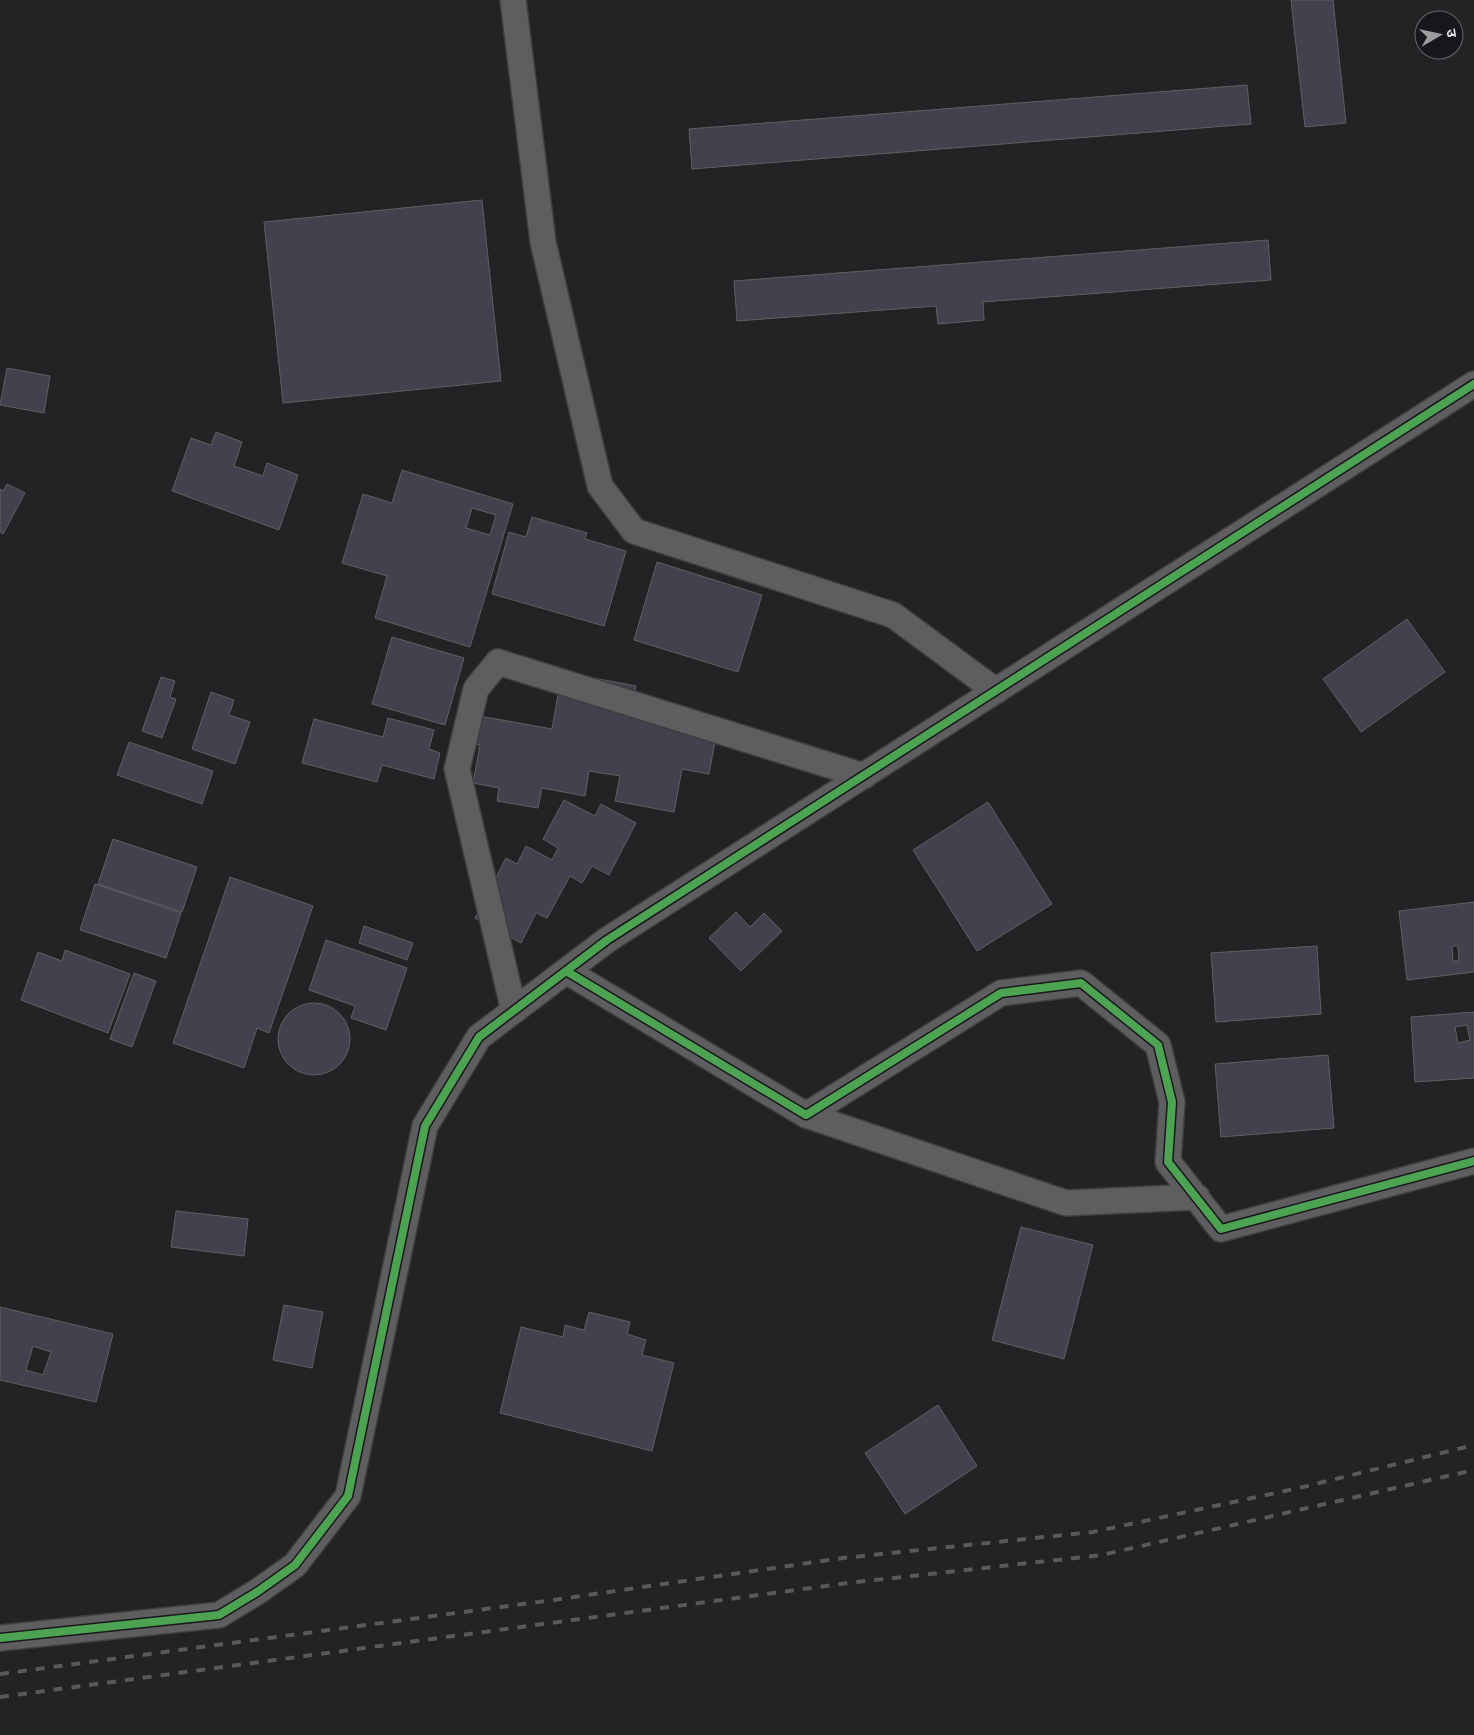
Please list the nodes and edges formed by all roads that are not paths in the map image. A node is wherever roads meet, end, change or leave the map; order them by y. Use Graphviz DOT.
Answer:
graph roads {
  1 [pos="513,0"];
  2 [pos="1474,384"];
  3 [pos="996,691"];
  4 [pos="864,776"];
  5 [pos="566,971"];
  6 [pos="514,1011"];
  7 [pos="806,1115"];
  8 [pos="1474,1160"];
  9 [pos="1197,1197"];
  10 [pos="0,1638"];
  1 -- 3 [label="street"];
  2 -- 3 [label="street"];
  3 -- 4 [label="street"];
  4 -- 5 [label="street"];
  4 -- 6 [label="street"];
  5 -- 6 [label="street"];
  5 -- 7 [label="street"];
  6 -- 10 [label="street"];
  7 -- 9 [label="street"];
  7 -- 9 [label="street"];
  8 -- 9 [label="street"];
}
